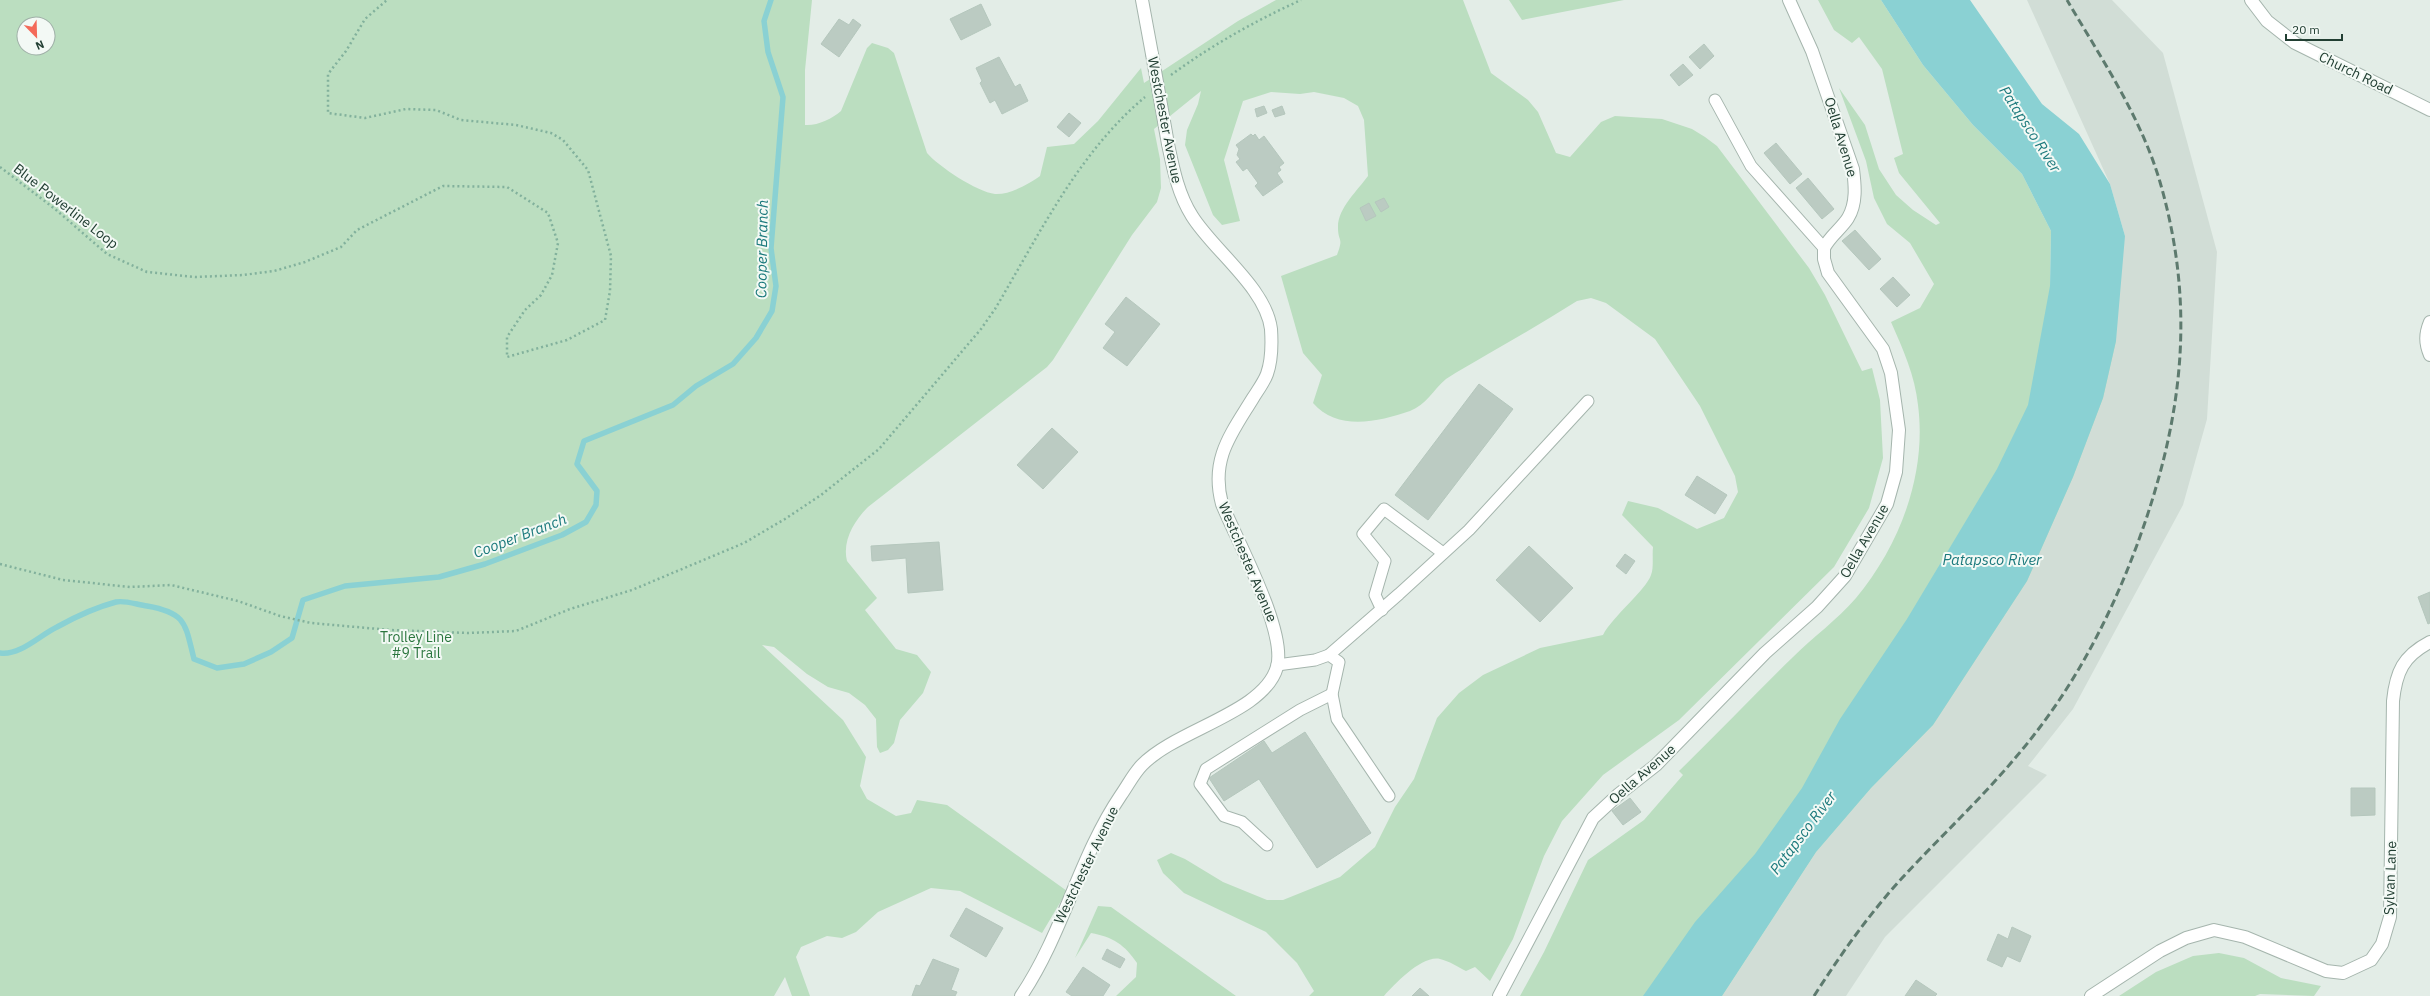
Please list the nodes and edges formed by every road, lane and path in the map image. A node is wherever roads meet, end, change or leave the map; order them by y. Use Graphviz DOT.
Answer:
graph roads {
  1 [pos="387,0"];
  2 [pos="1142,0"];
  3 [pos="1301,0"];
  4 [pos="1789,0"];
  5 [pos="2251,0"];
  6 [pos="1167,78"];
  7 [pos="1150,92"];
  8 [pos="1714,100"];
  9 [pos="2430,110"];
  10 [pos="0,167"];
  11 [pos="1824,248"];
  12 [pos="2430,322"];
  13 [pos="2430,354"];
  14 [pos="1588,401"];
  15 [pos="1443,553"];
  16 [pos="0,564"];
  17 [pos="1382,610"];
  18 [pos="2430,642"];
  19 [pos="1329,655"];
  20 [pos="1277,665"];
  21 [pos="1332,694"];
  22 [pos="1389,796"];
  23 [pos="1267,845"];
  24 [pos="1021,996"];
  25 [pos="1499,996"];
  26 [pos="2091,996"];
  1 -- 10 [label="path, Blue Powerline Loop"];
  2 -- 20 [label="street, Westchester Avenue, bridge"];
  3 -- 6 [label="path"];
  4 -- 11 [label="street, Oella Avenue"];
  5 -- 9 [label="street, Church Road"];
  7 -- 16 [label="path"];
  8 -- 11 [label="lane"];
  11 -- 25 [label="street, Oella Avenue"];
  12 -- 13 [label="street"];
  14 -- 15 [label="lane"];
  15 -- 17 [label="lane"];
  15 -- 17 [label="lane"];
  17 -- 19 [label="lane"];
  18 -- 26 [label="street, Sylvan Lane"];
  19 -- 20 [label="lane"];
  19 -- 21 [label="lane"];
  20 -- 24 [label="street, Westchester Avenue"];
  21 -- 22 [label="lane"];
  21 -- 23 [label="lane"];
}
